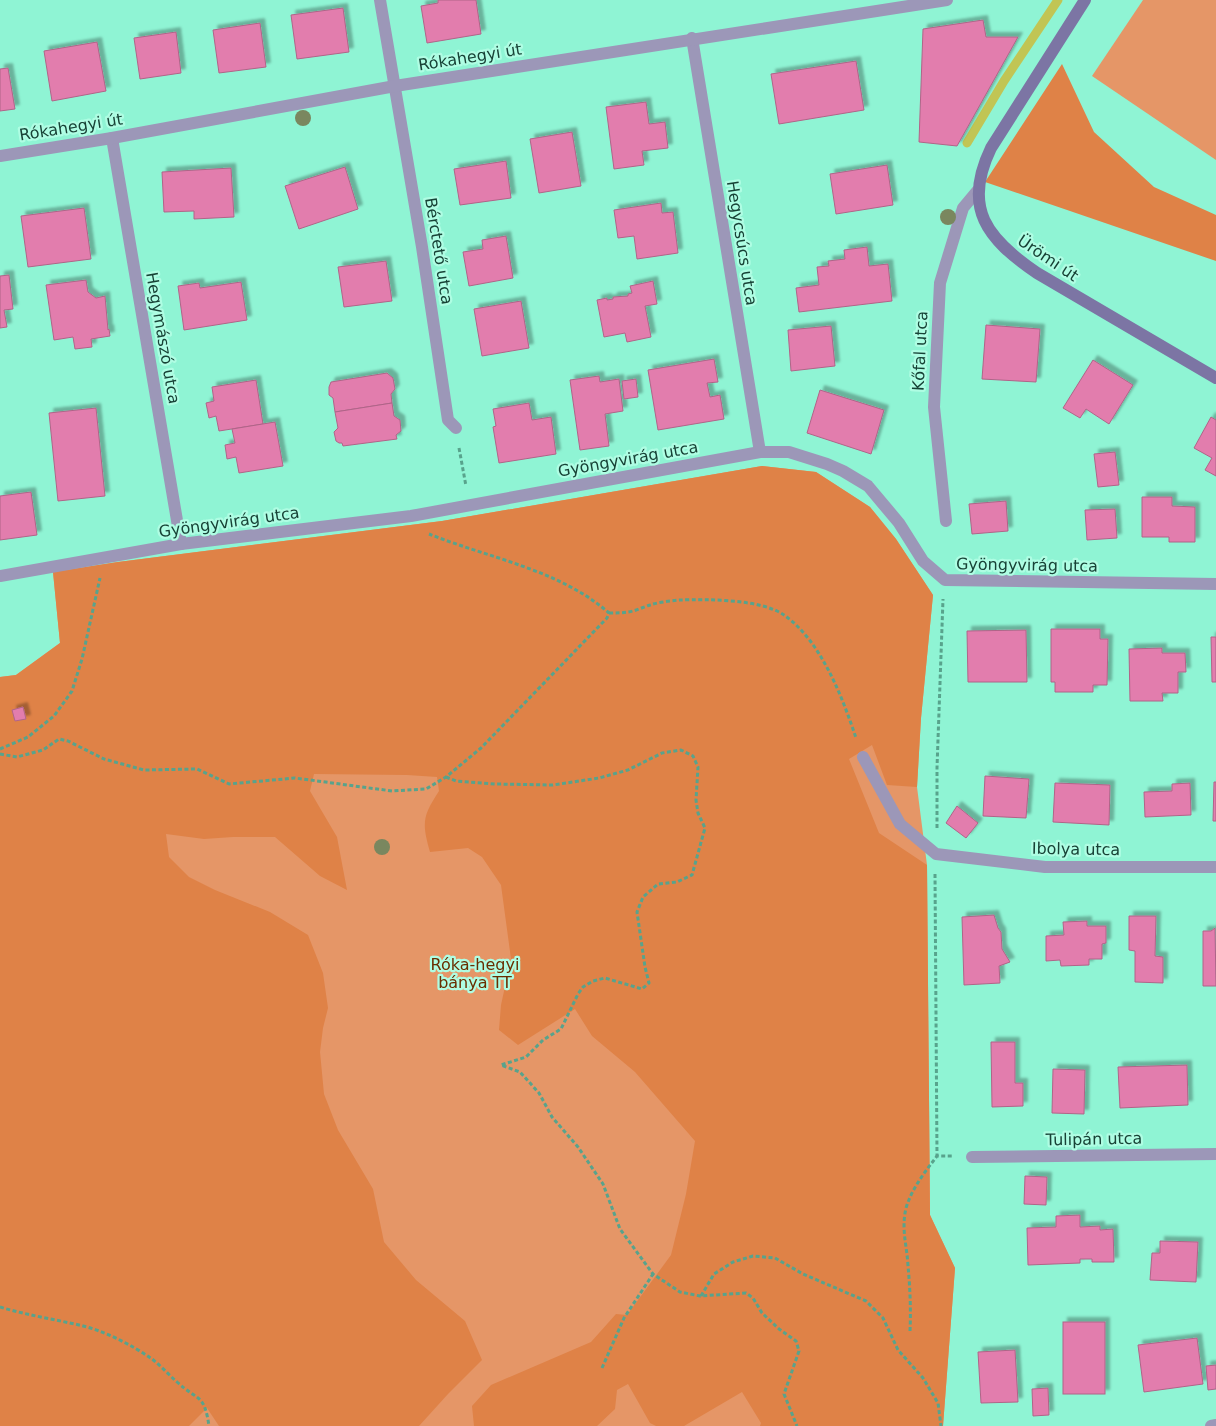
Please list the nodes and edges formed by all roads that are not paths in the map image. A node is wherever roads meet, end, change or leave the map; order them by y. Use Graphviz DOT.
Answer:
graph roads {
  1 [pos="380,0"];
  2 [pos="947,0"];
  3 [pos="1086,0"];
  4 [pos="692,38"];
  5 [pos="395,86"];
  6 [pos="112,138"];
  7 [pos="0,156"];
  8 [pos="978,190"];
  9 [pos="1216,378"];
  10 [pos="456,428"];
  11 [pos="760,452"];
  12 [pos="946,521"];
  13 [pos="181,544"];
  14 [pos="0,576"];
  15 [pos="1216,584"];
  16 [pos="864,757"];
  17 [pos="1216,867"];
  18 [pos="1216,1154"];
  19 [pos="972,1157"];
  20 [pos="1216,1425"];
  21 [pos="1211,1426"];
  1 -- 5 [label="street, Bérctető utca"];
  2 -- 4 [label="street, Rókahegyi út"];
  3 -- 8 [label="street, Ürömi út"];
  4 -- 5 [label="street, Rókahegyi út"];
  4 -- 11 [label="street, Hegycsúcs utca"];
  5 -- 6 [label="street, Rókahegyi út"];
  5 -- 10 [label="street, Bérctető utca"];
  6 -- 7 [label="street, Rókahegyi út"];
  6 -- 13 [label="street, Hegymászó utca"];
  8 -- 9 [label="street, Ürömi út"];
  8 -- 12 [label="street, Kőfal utca"];
  11 -- 13 [label="street, Gyöngyvirág utca"];
  11 -- 15 [label="street, Gyöngyvirág utca"];
  13 -- 14 [label="street, Gyöngyvirág utca"];
  16 -- 17 [label="street, Ibolya utca"];
  18 -- 19 [label="street, Tulipán utca"];
  20 -- 21 [label="street"];
}
